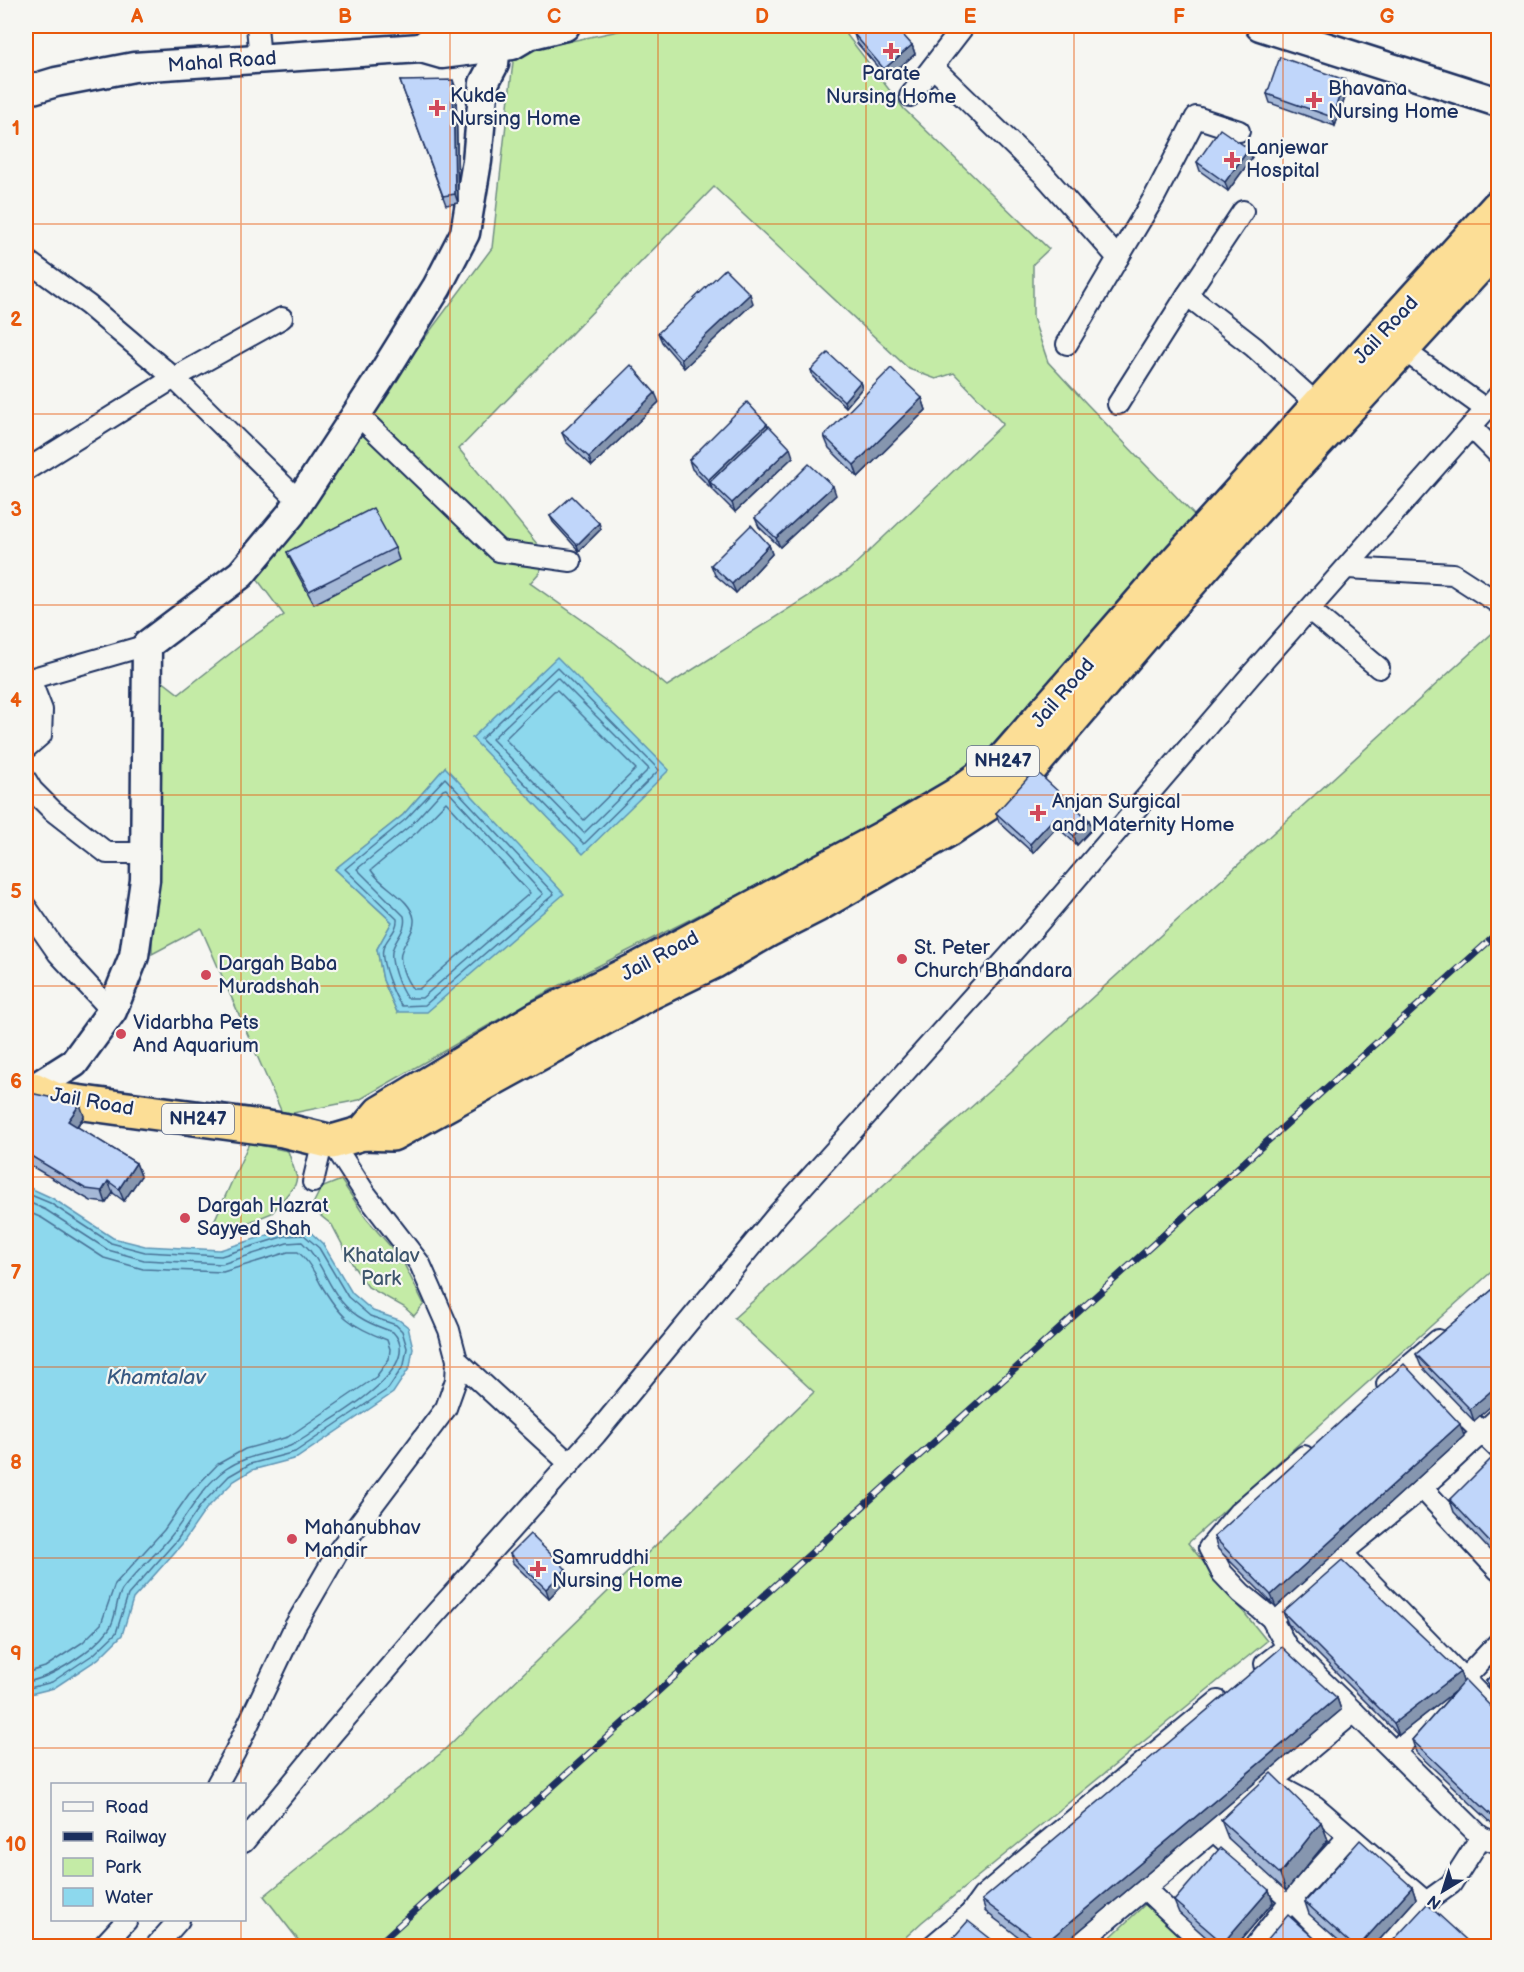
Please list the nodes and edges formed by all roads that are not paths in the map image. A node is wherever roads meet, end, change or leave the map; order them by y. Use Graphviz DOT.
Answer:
graph roads {
  1 [pos="257,26"];
  2 [pos="565,26"];
  3 [pos="964,26"];
  4 [pos="1268,27"];
  5 [pos="484,34"];
  6 [pos="260,60"];
  7 [pos="933,68"];
  8 [pos="26,91"];
  9 [pos="910,96"];
  10 [pos="1498,102"];
  11 [pos="1239,131"];
  12 [pos="1498,207"];
  13 [pos="1243,211"];
  14 [pos="1498,245"];
  15 [pos="1118,258"];
  16 [pos="26,260"];
  17 [pos="1187,295"];
  18 [pos="282,318"];
  19 [pos="1067,344"];
  20 [pos="1402,349"];
  21 [pos="174,378"];
  22 [pos="1493,403"];
  23 [pos="1118,404"];
  24 [pos="1318,405"];
  25 [pos="357,414"];
  26 [pos="1472,428"];
  27 [pos="1498,454"];
  28 [pos="26,470"];
  29 [pos="299,501"];
  30 [pos="571,561"];
  31 [pos="1348,568"];
  32 [pos="1498,603"];
  33 [pos="1310,610"];
  34 [pos="147,645"];
  35 [pos="1379,668"];
  36 [pos="28,680"];
  37 [pos="26,748"];
  38 [pos="26,780"];
  39 [pos="145,853"];
  40 [pos="26,907"];
  41 [pos="112,1011"];
  42 [pos="28,1087"];
  43 [pos="363,1134"];
  44 [pos="328,1141"];
  45 [pos="313,1182"];
  46 [pos="1453,1327"];
  47 [pos="457,1360"];
  48 [pos="1411,1364"];
  49 [pos="1375,1394"];
  50 [pos="1498,1418"];
  51 [pos="1483,1432"];
  52 [pos="1322,1440"];
  53 [pos="1498,1448"];
  54 [pos="570,1464"];
  55 [pos="1422,1488"];
  56 [pos="1342,1553"];
  57 [pos="1498,1570"];
  58 [pos="1270,1618"];
  59 [pos="1498,1643"];
  60 [pos="1287,1647"];
  61 [pos="1251,1675"];
  62 [pos="1465,1679"];
  63 [pos="1233,1689"];
  64 [pos="1354,1712"];
  65 [pos="1498,1714"];
  66 [pos="1395,1752"];
  67 [pos="1272,1782"];
  68 [pos="218,1783"];
  69 [pos="1214,1831"];
  70 [pos="1350,1836"];
  71 [pos="246,1840"];
  72 [pos="1490,1840"];
  73 [pos="1145,1889"];
  74 [pos="1291,1900"];
  75 [pos="1426,1902"];
  76 [pos="970,1914"];
  77 [pos="126,1921"];
  78 [pos="178,1921"];
  79 [pos="103,1947"];
  80 [pos="156,1947"];
  81 [pos="932,1947"];
  82 [pos="1017,1947"];
  83 [pos="1076,1947"];
  84 [pos="1206,1947"];
  85 [pos="1256,1947"];
  86 [pos="1337,1947"];
  87 [pos="1388,1947"];
  1 -- 6 [label="street"];
  2 -- 5 [label="main road, Mahal Road"];
  3 -- 7 [label="street"];
  4 -- 10 [label="main road"];
  5 -- 6 [label="main road, Mahal Road"];
  5 -- 25 [label="main road"];
  6 -- 8 [label="main road, Mahal Road"];
  7 -- 9 [label="street"];
  7 -- 15 [label="street"];
  11 -- 15 [label="street"];
  12 -- 24 [label="highway, Jail Road / NH247"];
  13 -- 17 [label="street"];
  14 -- 20 [label="highway, Jail Road / NH247"];
  15 -- 19 [label="street"];
  16 -- 21 [label="street"];
  17 -- 23 [label="street"];
  17 -- 24 [label="street"];
  18 -- 21 [label="street"];
  20 -- 22 [label="street"];
  20 -- 43 [label="highway, Jail Road / NH247"];
  21 -- 28 [label="street"];
  21 -- 29 [label="street"];
  22 -- 26 [label="street"];
  24 -- 43 [label="highway, Jail Road / NH247"];
  25 -- 29 [label="main road"];
  25 -- 30 [label="street"];
  26 -- 27 [label="street"];
  26 -- 31 [label="street"];
  29 -- 34 [label="main road"];
  31 -- 32 [label="street"];
  31 -- 33 [label="street"];
  33 -- 35 [label="street"];
  33 -- 54 [label="street"];
  34 -- 36 [label="street"];
  34 -- 39 [label="main road"];
  36 -- 37 [label="street"];
  38 -- 39 [label="street"];
  39 -- 41 [label="main road"];
  40 -- 41 [label="street"];
  41 -- 42 [label="main road"];
  42 -- 44 [label="highway, Jail Road / NH247"];
  43 -- 44 [label="highway, Jail Road / NH247"];
  44 -- 45 [label="street"];
  44 -- 47 [label="street"];
  46 -- 48 [label="street"];
  47 -- 54 [label="street"];
  47 -- 68 [label="street"];
  48 -- 49 [label="street"];
  48 -- 51 [label="street"];
  50 -- 51 [label="street"];
  51 -- 53 [label="street"];
  51 -- 55 [label="street"];
  52 -- 58 [label="street"];
  54 -- 71 [label="street"];
  55 -- 56 [label="street"];
  55 -- 57 [label="street"];
  56 -- 58 [label="street"];
  56 -- 62 [label="street"];
  58 -- 60 [label="street"];
  59 -- 62 [label="street"];
  60 -- 61 [label="street"];
  60 -- 64 [label="street"];
  62 -- 65 [label="street"];
  62 -- 66 [label="street"];
  63 -- 76 [label="street"];
  64 -- 66 [label="street"];
  64 -- 67 [label="street"];
  66 -- 72 [label="street"];
  67 -- 69 [label="street"];
  67 -- 70 [label="street"];
  69 -- 73 [label="street"];
  69 -- 74 [label="street"];
  70 -- 74 [label="street"];
  70 -- 75 [label="street"];
  72 -- 75 [label="street"];
  73 -- 83 [label="street"];
  73 -- 84 [label="street"];
  74 -- 85 [label="street"];
  74 -- 86 [label="street"];
  75 -- 87 [label="street"];
  76 -- 81 [label="street"];
  76 -- 82 [label="street"];
  77 -- 79 [label="street"];
  78 -- 80 [label="street"];
}
